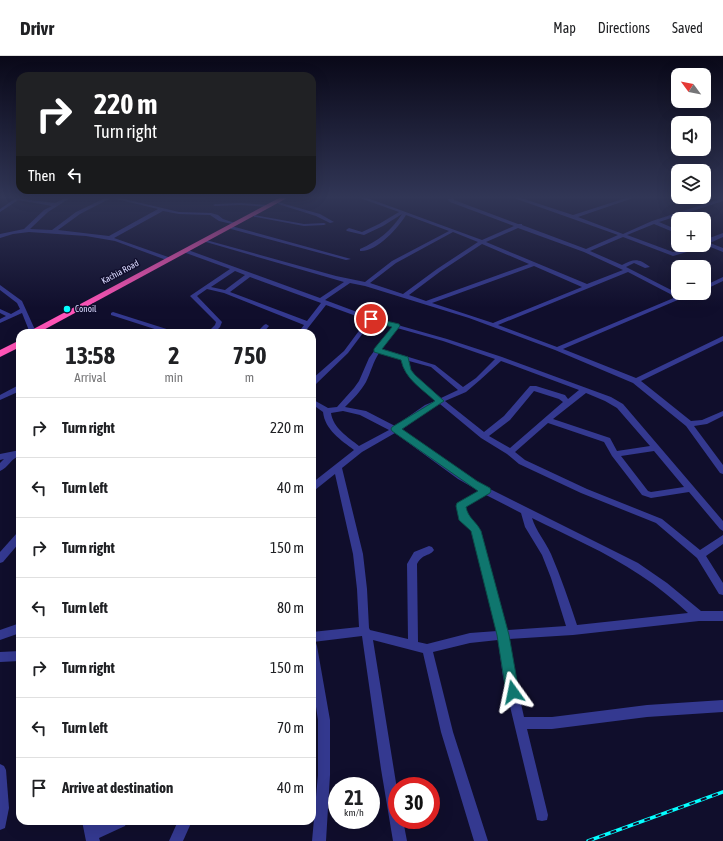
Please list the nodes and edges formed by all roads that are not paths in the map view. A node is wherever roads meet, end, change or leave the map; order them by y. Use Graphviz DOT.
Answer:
graph roads {
  1 [pos="83,235"];
  2 [pos="116,235"];
  3 [pos="217,235"];
  4 [pos="219,235"];
  5 [pos="264,235"];
  6 [pos="389,235"];
  7 [pos="445,235"];
  8 [pos="462,235"];
  9 [pos="498,235"];
  10 [pos="544,235"];
  11 [pos="623,235"];
  12 [pos="723,235"];
  13 [pos="110,238"];
  14 [pos="208,241"];
  15 [pos="711,241"];
  16 [pos="482,242"];
  17 [pos="711,245"];
  18 [pos="362,250"];
  19 [pos="723,250"];
  20 [pos="586,251"];
  21 [pos="188,252"];
  22 [pos="681,252"];
  23 [pos="169,259"];
  24 [pos="348,259"];
  25 [pos="534,264"];
  26 [pos="622,267"];
  27 [pos="647,267"];
  28 [pos="234,268"];
  29 [pos="628,270"];
  30 [pos="250,274"];
  31 [pos="723,280"];
  32 [pos="349,281"];
  33 [pos="366,284"];
  34 [pos="711,285"];
  35 [pos="586,286"];
  36 [pos="206,287"];
  37 [pos="1,289"];
  38 [pos="226,292"];
  39 [pos="671,292"];
  40 [pos="404,296"];
  41 [pos="674,300"];
  42 [pos="324,301"];
  43 [pos="426,303"];
  44 [pos="24,310"];
  45 [pos="0,311"];
  46 [pos="112,314"];
  47 [pos="11,316"];
  48 [pos="371,319"];
  49 [pos="0,321"];
  50 [pos="308,324"];
  51 [pos="493,325"];
  52 [pos="49,326"];
  53 [pos="266,326"];
  54 [pos="396,326"];
  55 [pos="32,329"];
  56 [pos="43,329"];
  57 [pos="161,329"];
  58 [pos="215,329"];
  59 [pos="263,329"];
  60 [pos="304,329"];
  61 [pos="723,338"];
  62 [pos="16,341"];
  63 [pos="16,345"];
  64 [pos="557,349"];
  65 [pos="0,350"];
  66 [pos="377,350"];
  67 [pos="0,354"];
  68 [pos="500,358"];
  69 [pos="405,359"];
  70 [pos="316,380"];
  71 [pos="636,381"];
  72 [pos="16,390"];
  73 [pos="463,390"];
  74 [pos="584,390"];
  75 [pos="0,398"];
  76 [pos="440,401"];
  77 [pos="316,402"];
  78 [pos="567,402"];
  79 [pos="341,407"];
  80 [pos="328,410"];
  81 [pos="723,413"];
  82 [pos="547,420"];
  83 [pos="689,424"];
  84 [pos="396,429"];
  85 [pos="484,436"];
  86 [pos="656,448"];
  87 [pos="359,450"];
  88 [pos="510,452"];
  89 [pos="16,453"];
  90 [pos="16,454"];
  91 [pos="615,454"];
  92 [pos="0,457"];
  93 [pos="0,468"];
  94 [pos="338,468"];
  95 [pos="723,471"];
  96 [pos="316,485"];
  97 [pos="690,488"];
  98 [pos="486,491"];
  99 [pos="525,512"];
  100 [pos="723,527"];
  101 [pos="723,539"];
  102 [pos="16,541"];
  103 [pos="429,550"];
  104 [pos="700,556"];
  105 [pos="0,559"];
  106 [pos="723,591"];
  107 [pos="700,616"];
  108 [pos="723,616"];
  109 [pos="16,630"];
  110 [pos="573,630"];
  111 [pos="366,633"];
  112 [pos="503,635"];
  113 [pos="0,636"];
  114 [pos="316,636"];
  115 [pos="413,645"];
  116 [pos="427,649"];
  117 [pos="0,656"];
  118 [pos="16,656"];
  119 [pos="316,671"];
  120 [pos="723,706"];
  121 [pos="520,723"];
  122 [pos="0,770"];
  123 [pos="542,815"];
  124 [pos="0,823"];
  125 [pos="90,825"];
  126 [pos="114,825"];
  127 [pos="183,825"];
  128 [pos="93,838"];
  129 [pos="176,841"];
  130 [pos="319,841"];
  131 [pos="400,841"];
  132 [pos="481,841"];
  1 -- 13 [label="street"];
  2 -- 13 [label="street"];
  3 -- 23 [label="highway, Kachia Road"];
  4 -- 14 [label="highway, Kachia Road"];
  5 -- 24 [label="street"];
  6 -- 18 [label="street"];
  7 -- 33 [label="street"];
  8 -- 16 [label="street"];
  9 -- 16 [label="street"];
  10 -- 20 [label="street"];
  11 -- 20 [label="street"];
  11 -- 22 [label="street"];
  12 -- 15 [label="street"];
  13 -- 23 [label="street"];
  14 -- 21 [label="highway, Kachia Road"];
  14 -- 32 [label="street"];
  16 -- 25 [label="street"];
  16 -- 40 [label="street"];
  17 -- 19 [label="street"];
  20 -- 26 [label="street"];
  21 -- 28 [label="street"];
  21 -- 52 [label="highway, Kachia Road"];
  23 -- 52 [label="highway, Kachia Road"];
  25 -- 35 [label="street"];
  25 -- 43 [label="street"];
  26 -- 27 [label="street"];
  26 -- 29 [label="street"];
  28 -- 30 [label="street"];
  28 -- 36 [label="street"];
  29 -- 35 [label="street"];
  29 -- 39 [label="street"];
  30 -- 38 [label="street"];
  30 -- 42 [label="street"];
  31 -- 34 [label="street"];
  32 -- 33 [label="street"];
  32 -- 42 [label="street"];
  33 -- 40 [label="street"];
  35 -- 51 [label="street"];
  36 -- 38 [label="street"];
  36 -- 58 [label="street"];
  37 -- 44 [label="street"];
  38 -- 50 [label="street"];
  40 -- 43 [label="street"];
  41 -- 64 [label="street"];
  42 -- 48 [label="street"];
  42 -- 50 [label="street"];
  43 -- 51 [label="street"];
  44 -- 47 [label="street"];
  44 -- 55 [label="street"];
  45 -- 47 [label="street"];
  46 -- 57 [label="street"];
  47 -- 49 [label="street"];
  48 -- 54 [label="street"];
  48 -- 70 [label="street"];
  50 -- 60 [label="street"];
  51 -- 64 [label="street"];
  52 -- 56 [label="highway, Kachia Road"];
  53 -- 59 [label="street"];
  54 -- 66 [label="street"];
  54 -- 68 [label="street"];
  61 -- 71 [label="street"];
  62 -- 65 [label="highway"];
  63 -- 67 [label="highway"];
  64 -- 71 [label="street"];
  66 -- 69 [label="street"];
  66 -- 79 [label="street"];
  68 -- 73 [label="street"];
  68 -- 74 [label="street"];
  69 -- 73 [label="street"];
  69 -- 76 [label="street"];
  71 -- 83 [label="street"];
  72 -- 75 [label="street"];
  73 -- 76 [label="street"];
  74 -- 78 [label="street"];
  74 -- 86 [label="street"];
  76 -- 84 [label="street"];
  76 -- 85 [label="street"];
  77 -- 80 [label="street"];
  78 -- 82 [label="street"];
  78 -- 85 [label="street"];
  79 -- 80 [label="street"];
  79 -- 84 [label="street"];
  80 -- 87 [label="street"];
  81 -- 83 [label="street"];
  82 -- 88 [label="street"];
  82 -- 91 [label="street"];
  83 -- 95 [label="street"];
  84 -- 87 [label="street"];
  84 -- 98 [label="street"];
  85 -- 88 [label="street"];
  86 -- 91 [label="street"];
  86 -- 97 [label="street"];
  87 -- 94 [label="street"];
  88 -- 104 [label="street"];
  89 -- 92 [label="street"];
  90 -- 93 [label="street"];
  91 -- 97 [label="street"];
  94 -- 96 [label="street"];
  94 -- 111 [label="street"];
  97 -- 100 [label="street"];
  98 -- 99 [label="street"];
  98 -- 112 [label="street"];
  99 -- 107 [label="street"];
  99 -- 110 [label="street"];
  101 -- 104 [label="street"];
  102 -- 105 [label="street"];
  103 -- 115 [label="street"];
  104 -- 106 [label="street"];
  107 -- 108 [label="street"];
  107 -- 110 [label="street"];
  109 -- 113 [label="street"];
  110 -- 112 [label="street"];
  111 -- 114 [label="street"];
  111 -- 115 [label="street"];
  111 -- 131 [label="street"];
  112 -- 116 [label="street"];
  112 -- 121 [label="street"];
  115 -- 116 [label="street"];
  116 -- 132 [label="street"];
  117 -- 118 [label="street"];
  119 -- 130 [label="street"];
  120 -- 121 [label="street"];
  121 -- 123 [label="street"];
  122 -- 124 [label="street"];
  125 -- 128 [label="street"];
  126 -- 128 [label="street"];
  127 -- 129 [label="street"];
}
